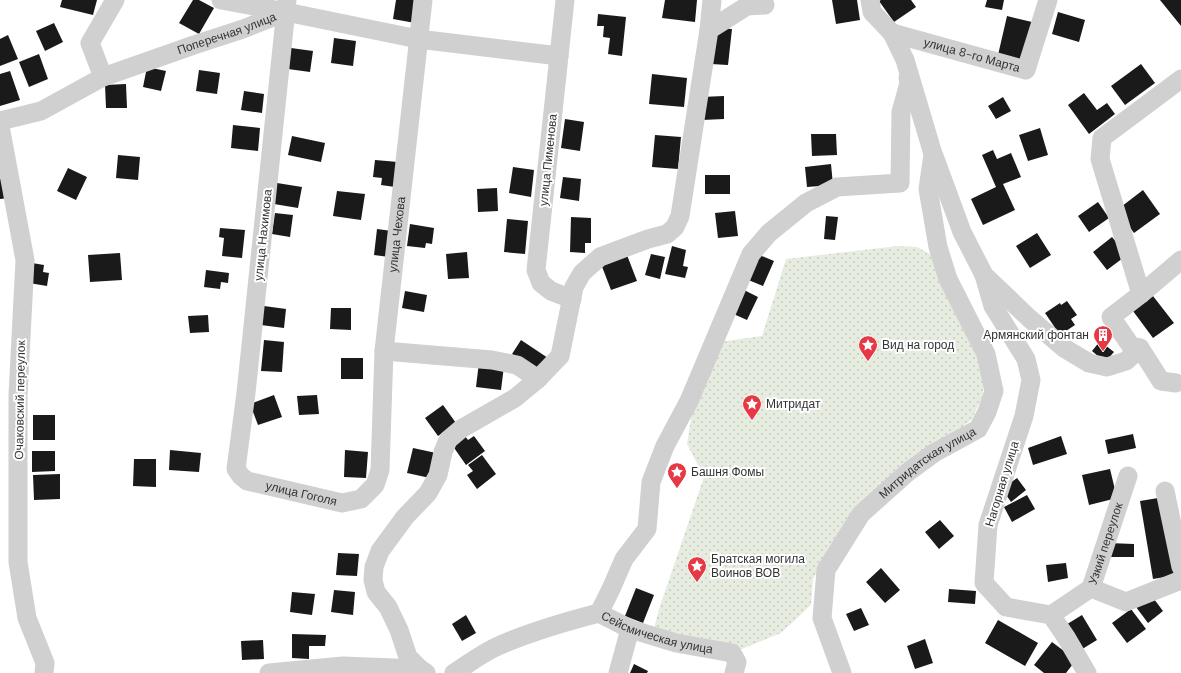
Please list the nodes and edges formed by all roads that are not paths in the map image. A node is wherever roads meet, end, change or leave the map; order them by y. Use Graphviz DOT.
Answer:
graph roads {
  1 [pos="115,0"];
  2 [pos="221,0"];
  3 [pos="422,0"];
  4 [pos="565,0"];
  5 [pos="712,0"];
  6 [pos="870,0"];
  7 [pos="1048,0"];
  8 [pos="765,5"];
  9 [pos="287,6"];
  10 [pos="709,30"];
  11 [pos="892,33"];
  12 [pos="418,39"];
  13 [pos="559,56"];
  14 [pos="905,60"];
  15 [pos="103,77"];
  16 [pos="1181,78"];
  17 [pos="0,121"];
  18 [pos="0,126"];
  19 [pos="933,154"];
  20 [pos="1181,260"];
  21 [pos="984,276"];
  22 [pos="1141,294"];
  23 [pos="572,299"];
  24 [pos="1140,348"];
  25 [pos="384,351"];
  26 [pos="538,379"];
  27 [pos="1176,383"];
  28 [pos="236,469"];
  29 [pos="380,470"];
  30 [pos="1128,476"];
  31 [pos="1165,491"];
  32 [pos="1181,567"];
  33 [pos="1181,580"];
  34 [pos="1090,588"];
  35 [pos="599,613"];
  36 [pos="1051,615"];
  37 [pos="630,629"];
  38 [pos="423,671"];
  39 [pos="44,673"];
  40 [pos="269,673"];
  41 [pos="454,673"];
  42 [pos="618,673"];
  43 [pos="734,673"];
  44 [pos="842,673"];
  45 [pos="1087,673"];
  1 -- 15 [label="street"];
  2 -- 9 [label="street"];
  3 -- 12 [label="street, улица Чехова"];
  4 -- 13 [label="street, улица Пименова"];
  5 -- 10 [label="street"];
  6 -- 11 [label="street, Митридатская улица"];
  7 -- 11 [label="street, улица 8-го Марта"];
  8 -- 10 [label="street"];
  9 -- 12 [label="street, Поперечная улица"];
  9 -- 15 [label="street, Поперечная улица"];
  9 -- 28 [label="street, улица Нахимова"];
  10 -- 23 [label="street"];
  11 -- 14 [label="street, Митридатская улица"];
  12 -- 13 [label="street, Поперечная улица"];
  12 -- 25 [label="street, улица Чехова"];
  13 -- 23 [label="street, улица Пименова"];
  14 -- 19 [label="street, Митридатская улица"];
  14 -- 35 [label="street"];
  15 -- 17 [label="street, Поперечная улица"];
  16 -- 22 [label="street"];
  18 -- 39 [label="street, Очаковский переулок"];
  19 -- 21 [label="street"];
  19 -- 44 [label="street, Митридатская улица"];
  20 -- 22 [label="street"];
  21 -- 24 [label="street"];
  21 -- 36 [label="street, Нагорная улица"];
  22 -- 24 [label="street"];
  23 -- 26 [label="street"];
  24 -- 27 [label="street"];
  25 -- 26 [label="street"];
  25 -- 29 [label="street, улица Чехова"];
  26 -- 38 [label="street"];
  28 -- 29 [label="street, улица Гоголя"];
  30 -- 34 [label="street, Узкий переулок"];
  31 -- 32 [label="street"];
  33 -- 34 [label="street"];
  34 -- 36 [label="street, Узкий переулок"];
  35 -- 37 [label="street, Сейсмическая улица"];
  35 -- 41 [label="street, Сейсмическая улица"];
  36 -- 45 [label="street"];
  37 -- 42 [label="street"];
  37 -- 43 [label="street, Сейсмическая улица"];
  38 -- 40 [label="street"];
}
